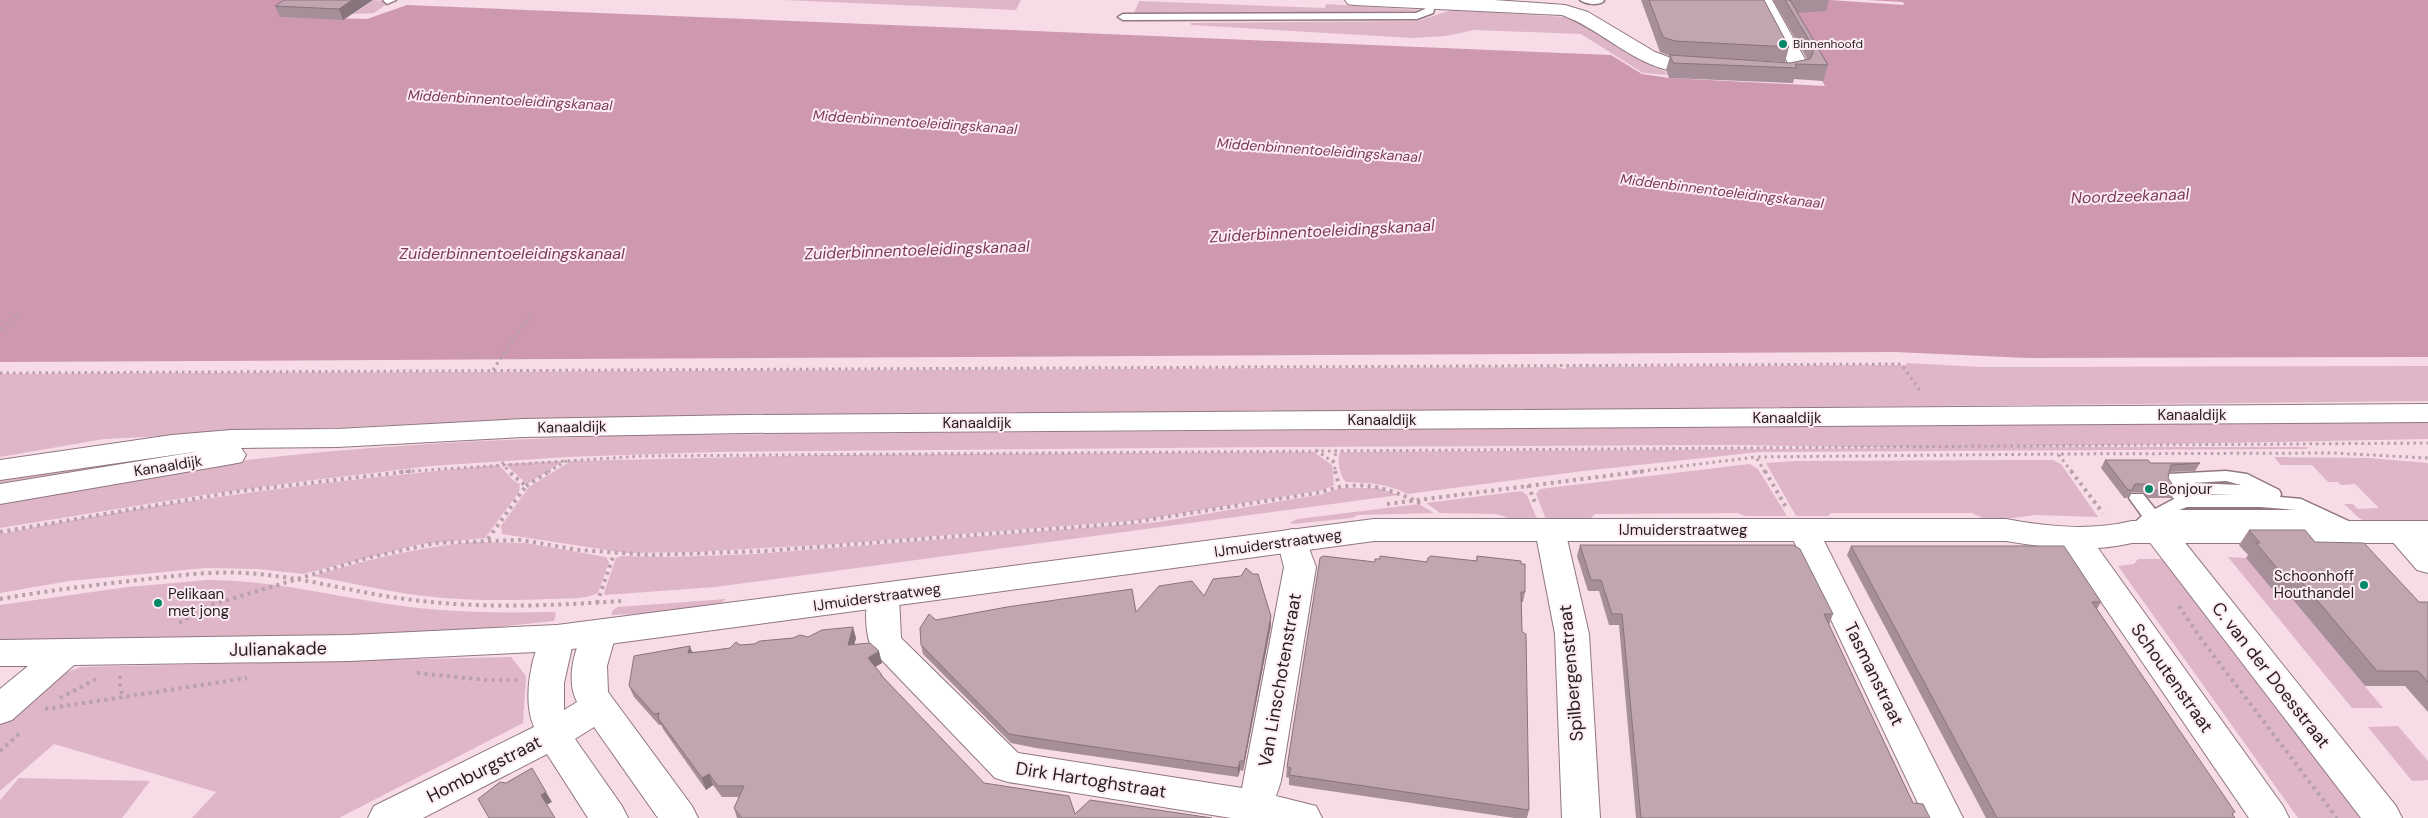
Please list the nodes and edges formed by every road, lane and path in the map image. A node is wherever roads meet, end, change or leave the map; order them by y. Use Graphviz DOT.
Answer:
graph roads {
  1 [pos="1354,0"];
  2 [pos="1585,0"];
  3 [pos="1763,0"];
  4 [pos="1599,1"];
  5 [pos="1443,2"];
  6 [pos="1123,17"];
  7 [pos="1727,67"];
  8 [pos="1746,68"];
  9 [pos="532,312"];
  10 [pos="17,315"];
  11 [pos="0,329"];
  12 [pos="492,371"];
  13 [pos="0,373"];
  14 [pos="1926,400"];
  15 [pos="2428,413"];
  16 [pos="337,438"];
  17 [pos="2428,443"];
  18 [pos="1315,450"];
  19 [pos="1337,450"];
  20 [pos="2058,454"];
  21 [pos="1756,457"];
  22 [pos="570,459"];
  23 [pos="502,462"];
  24 [pos="1333,462"];
  25 [pos="0,470"];
  26 [pos="1339,485"];
  27 [pos="526,486"];
  28 [pos="0,494"];
  29 [pos="2137,498"];
  30 [pos="1414,500"];
  31 [pos="2184,501"];
  32 [pos="2295,503"];
  33 [pos="1386,504"];
  34 [pos="2325,516"];
  35 [pos="2148,527"];
  36 [pos="1444,529"];
  37 [pos="1550,530"];
  38 [pos="2006,530"];
  39 [pos="1804,531"];
  40 [pos="0,532"];
  41 [pos="2357,532"];
  42 [pos="2414,532"];
  43 [pos="2074,538"];
  44 [pos="488,540"];
  45 [pos="1292,540"];
  46 [pos="614,554"];
  47 [pos="2428,562"];
  48 [pos="294,579"];
  49 [pos="883,597"];
  50 [pos="2174,598"];
  51 [pos="0,599"];
  52 [pos="626,601"];
  53 [pos="598,618"];
  54 [pos="556,638"];
  55 [pos="67,651"];
  56 [pos="0,653"];
  57 [pos="121,671"];
  58 [pos="409,672"];
  59 [pos="252,677"];
  60 [pos="547,680"];
  61 [pos="124,698"];
  62 [pos="599,707"];
  63 [pos="0,710"];
  64 [pos="36,710"];
  65 [pos="554,734"];
  66 [pos="1252,813"];
  67 [pos="387,818"];
  68 [pos="609,818"];
  69 [pos="679,818"];
  70 [pos="1303,818"];
  71 [pos="1581,818"];
  72 [pos="1944,818"];
  73 [pos="2270,818"];
  74 [pos="2337,818"];
  75 [pos="2383,818"];
  1 -- 5 [label="street"];
  2 -- 4 [label="lane"];
  3 -- 8 [label="street"];
  5 -- 6 [label="lane"];
  5 -- 7 [label="street"];
  9 -- 12 [label="path"];
  10 -- 11 [label="path"];
  12 -- 13 [label="path"];
  12 -- 14 [label="path"];
  15 -- 16 [label="street, Kanaaldijk"];
  16 -- 25 [label="street, Kanaaldijk"];
  16 -- 28 [label="street, Kanaaldijk"];
  17 -- 19 [label="path"];
  18 -- 19 [label="path"];
  18 -- 22 [label="path"];
  18 -- 24 [label="path"];
  19 -- 24 [label="path"];
  20 -- 21 [label="path"];
  21 -- 30 [label="path"];
  21 -- 39 [label="path"];
  22 -- 23 [label="path"];
  22 -- 27 [label="path"];
  23 -- 27 [label="path"];
  23 -- 40 [label="path"];
  24 -- 26 [label="path"];
  26 -- 30 [label="path"];
  26 -- 46 [label="path"];
  27 -- 44 [label="path"];
  29 -- 35 [label="lane"];
  30 -- 33 [label="path"];
  30 -- 36 [label="path"];
  31 -- 32 [label="lane"];
  31 -- 32 [label="lane"];
  31 -- 35 [label="lane"];
  32 -- 34 [label="lane"];
  34 -- 35 [label="lane"];
  34 -- 41 [label="lane"];
  35 -- 38 [label="street, IJmuiderstraatweg"];
  35 -- 41 [label="street, IJmuiderstraatweg"];
  35 -- 43 [label="street, IJmuiderstraatweg"];
  35 -- 75 [label="street, C. van der Doesstraat"];
  36 -- 37 [label="street, IJmuiderstraatweg"];
  36 -- 45 [label="street, IJmuiderstraatweg"];
  37 -- 39 [label="street, IJmuiderstraatweg"];
  37 -- 71 [label="street, Spilbergenstraat"];
  38 -- 39 [label="street, IJmuiderstraatweg"];
  38 -- 43 [label="street, IJmuiderstraatweg"];
  39 -- 72 [label="street, Tasmanstraat"];
  41 -- 42 [label="street, IJmuiderstraatweg"];
  42 -- 47 [label="street"];
  43 -- 73 [label="street, Schoutenstraat"];
  44 -- 46 [label="path"];
  44 -- 48 [label="path"];
  45 -- 49 [label="street, IJmuiderstraatweg"];
  45 -- 66 [label="street, Van Linschotenstraat"];
  46 -- 53 [label="path"];
  48 -- 51 [label="path"];
  48 -- 53 [label="path"];
  49 -- 53 [label="street, IJmuiderstraatweg"];
  49 -- 66 [label="street, Dirk Hartoghstraat"];
  50 -- 74 [label="path"];
  52 -- 53 [label="path"];
  53 -- 54 [label="street, IJmuiderstraatweg"];
  53 -- 62 [label="street"];
  54 -- 55 [label="street, Julianakade"];
  54 -- 60 [label="street"];
  55 -- 56 [label="street, Julianakade"];
  55 -- 63 [label="street"];
  57 -- 61 [label="path"];
  58 -- 60 [label="path"];
  59 -- 61 [label="path"];
  60 -- 65 [label="street"];
  61 -- 64 [label="path"];
  62 -- 65 [label="street, Homburgstraat"];
  62 -- 69 [label="street"];
  65 -- 67 [label="street, Homburgstraat"];
  65 -- 68 [label="street"];
  66 -- 70 [label="street, Dirk Hartoghstraat"];
}
